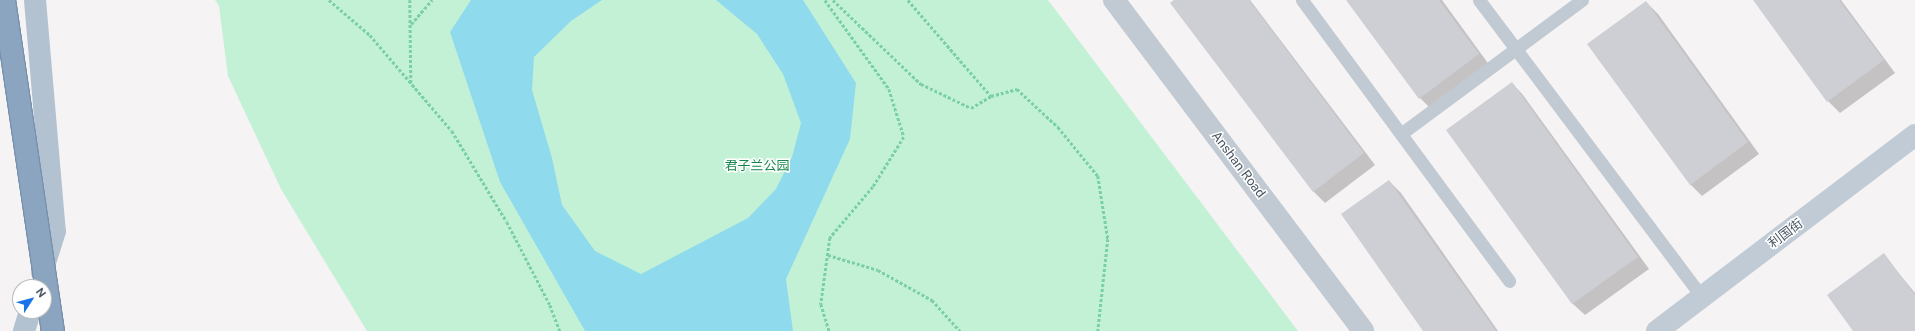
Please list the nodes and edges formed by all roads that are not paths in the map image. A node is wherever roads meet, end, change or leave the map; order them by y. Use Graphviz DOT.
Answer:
graph roads {
  1 [pos="4,0"];
  2 [pos="35,0"];
  3 [pos="1302,0"];
  4 [pos="1479,0"];
  5 [pos="1582,0"];
  6 [pos="1115,1"];
  7 [pos="1516,49"];
  8 [pos="1402,133"];
  9 [pos="1915,135"];
  10 [pos="40,279"];
  11 [pos="1509,281"];
  12 [pos="1703,298"];
  13 [pos="28,319"];
  14 [pos="24,331"];
  15 [pos="53,331"];
  16 [pos="1363,331"];
  17 [pos="1656,331"];
  1 -- 15 [label="highway, bridge"];
  2 -- 10 [label="main road"];
  3 -- 8 [label="lane"];
  4 -- 7 [label="lane"];
  5 -- 7 [label="lane"];
  6 -- 16 [label="street, Anshan Road"];
  7 -- 8 [label="lane"];
  7 -- 12 [label="lane"];
  8 -- 11 [label="lane"];
  9 -- 12 [label="street, 利国街"];
  12 -- 17 [label="street, 利国街"];
  13 -- 14 [label="main road"];
}
